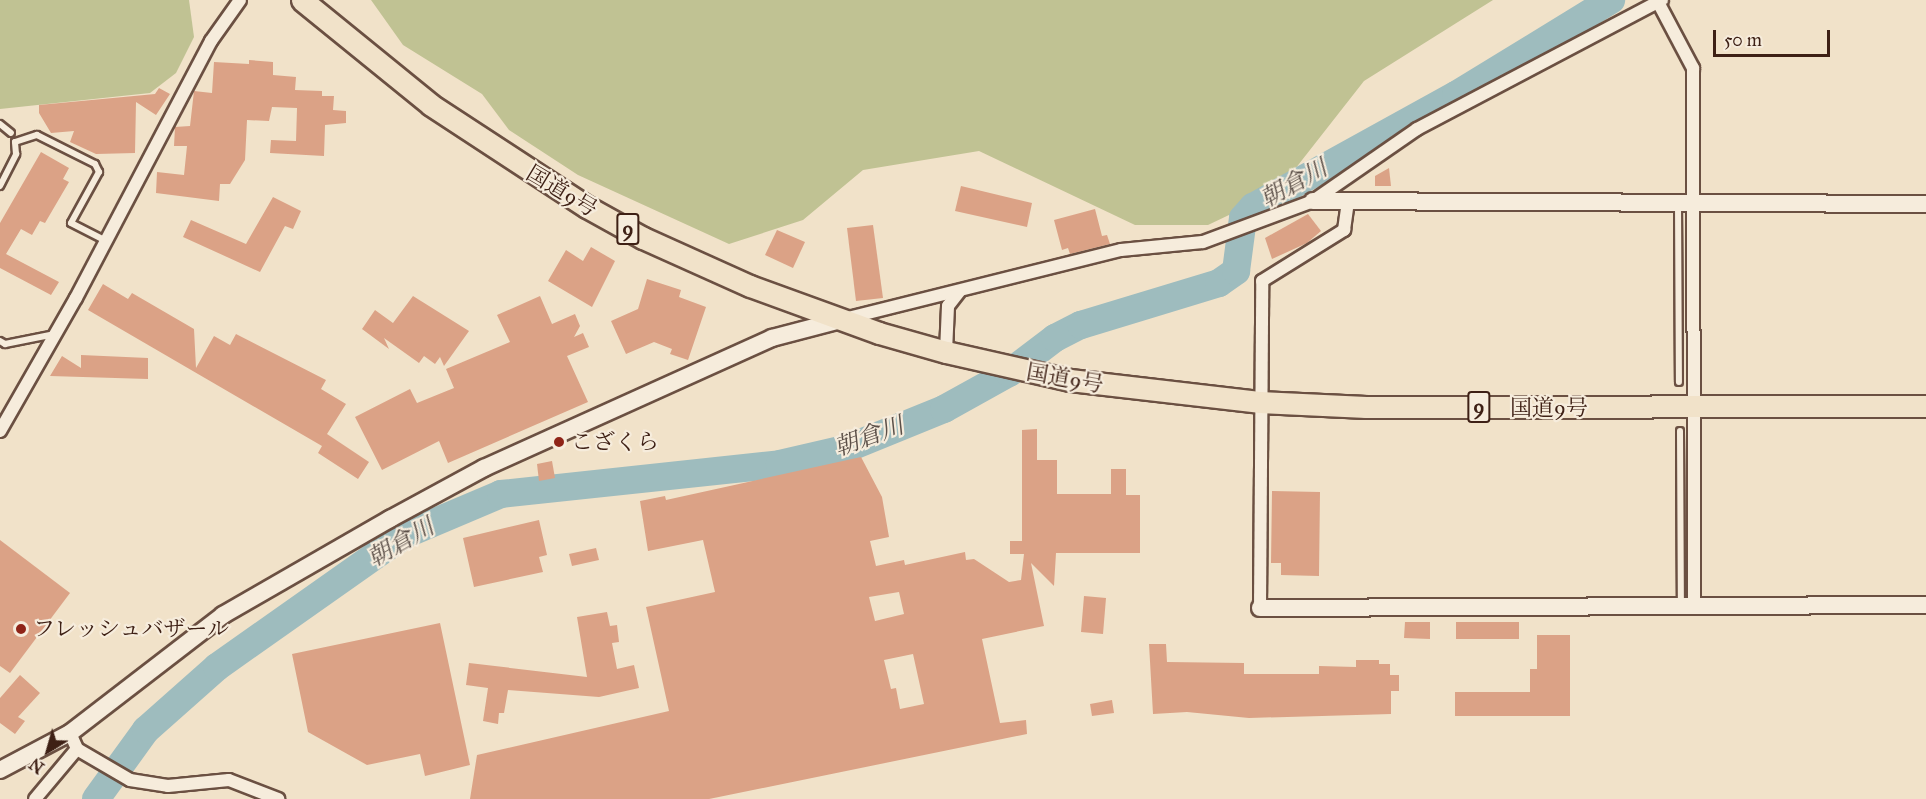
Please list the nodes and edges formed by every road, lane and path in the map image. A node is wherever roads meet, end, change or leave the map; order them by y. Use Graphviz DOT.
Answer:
graph roads {
  1 [pos="240,0"];
  2 [pos="302,0"];
  3 [pos="1660,1"];
  4 [pos="0,124"];
  5 [pos="11,133"];
  6 [pos="0,186"];
  7 [pos="1313,201"];
  8 [pos="1348,201"];
  9 [pos="1685,203"];
  10 [pos="1926,204"];
  11 [pos="106,241"];
  12 [pos="959,292"];
  13 [pos="841,320"];
  14 [pos="55,334"];
  15 [pos="0,341"];
  16 [pos="946,352"];
  17 [pos="1679,382"];
  18 [pos="1259,402"];
  19 [pos="1926,406"];
  20 [pos="1692,408"];
  21 [pos="0,431"];
  22 [pos="1680,431"];
  23 [pos="1687,606"];
  24 [pos="1926,606"];
  25 [pos="1260,608"];
  26 [pos="70,733"];
  27 [pos="77,749"];
  28 [pos="0,770"];
  29 [pos="35,799"];
  30 [pos="278,799"];
  1 -- 11 [label="street"];
  2 -- 13 [label="highway, 国道9号 / 9"];
  3 -- 7 [label="street"];
  3 -- 9 [label="street"];
  4 -- 5 [label="lane"];
  6 -- 11 [label="lane"];
  7 -- 8 [label="street"];
  7 -- 12 [label="street"];
  8 -- 9 [label="street"];
  8 -- 18 [label="street"];
  9 -- 10 [label="street"];
  9 -- 17 [label="lane"];
  9 -- 20 [label="street"];
  11 -- 14 [label="street"];
  12 -- 13 [label="street"];
  12 -- 16 [label="street"];
  13 -- 16 [label="highway, 国道9号 / 9"];
  13 -- 26 [label="street"];
  14 -- 15 [label="lane"];
  14 -- 21 [label="street"];
  16 -- 18 [label="highway, 国道9号 / 9"];
  18 -- 20 [label="highway, 国道9号 / 9"];
  18 -- 25 [label="street"];
  19 -- 20 [label="highway, 国道9号 / 9"];
  20 -- 23 [label="street"];
  22 -- 23 [label="lane"];
  23 -- 24 [label="street"];
  23 -- 25 [label="street"];
  26 -- 27 [label="street"];
  26 -- 28 [label="street"];
  27 -- 29 [label="street"];
  27 -- 30 [label="street"];
}
